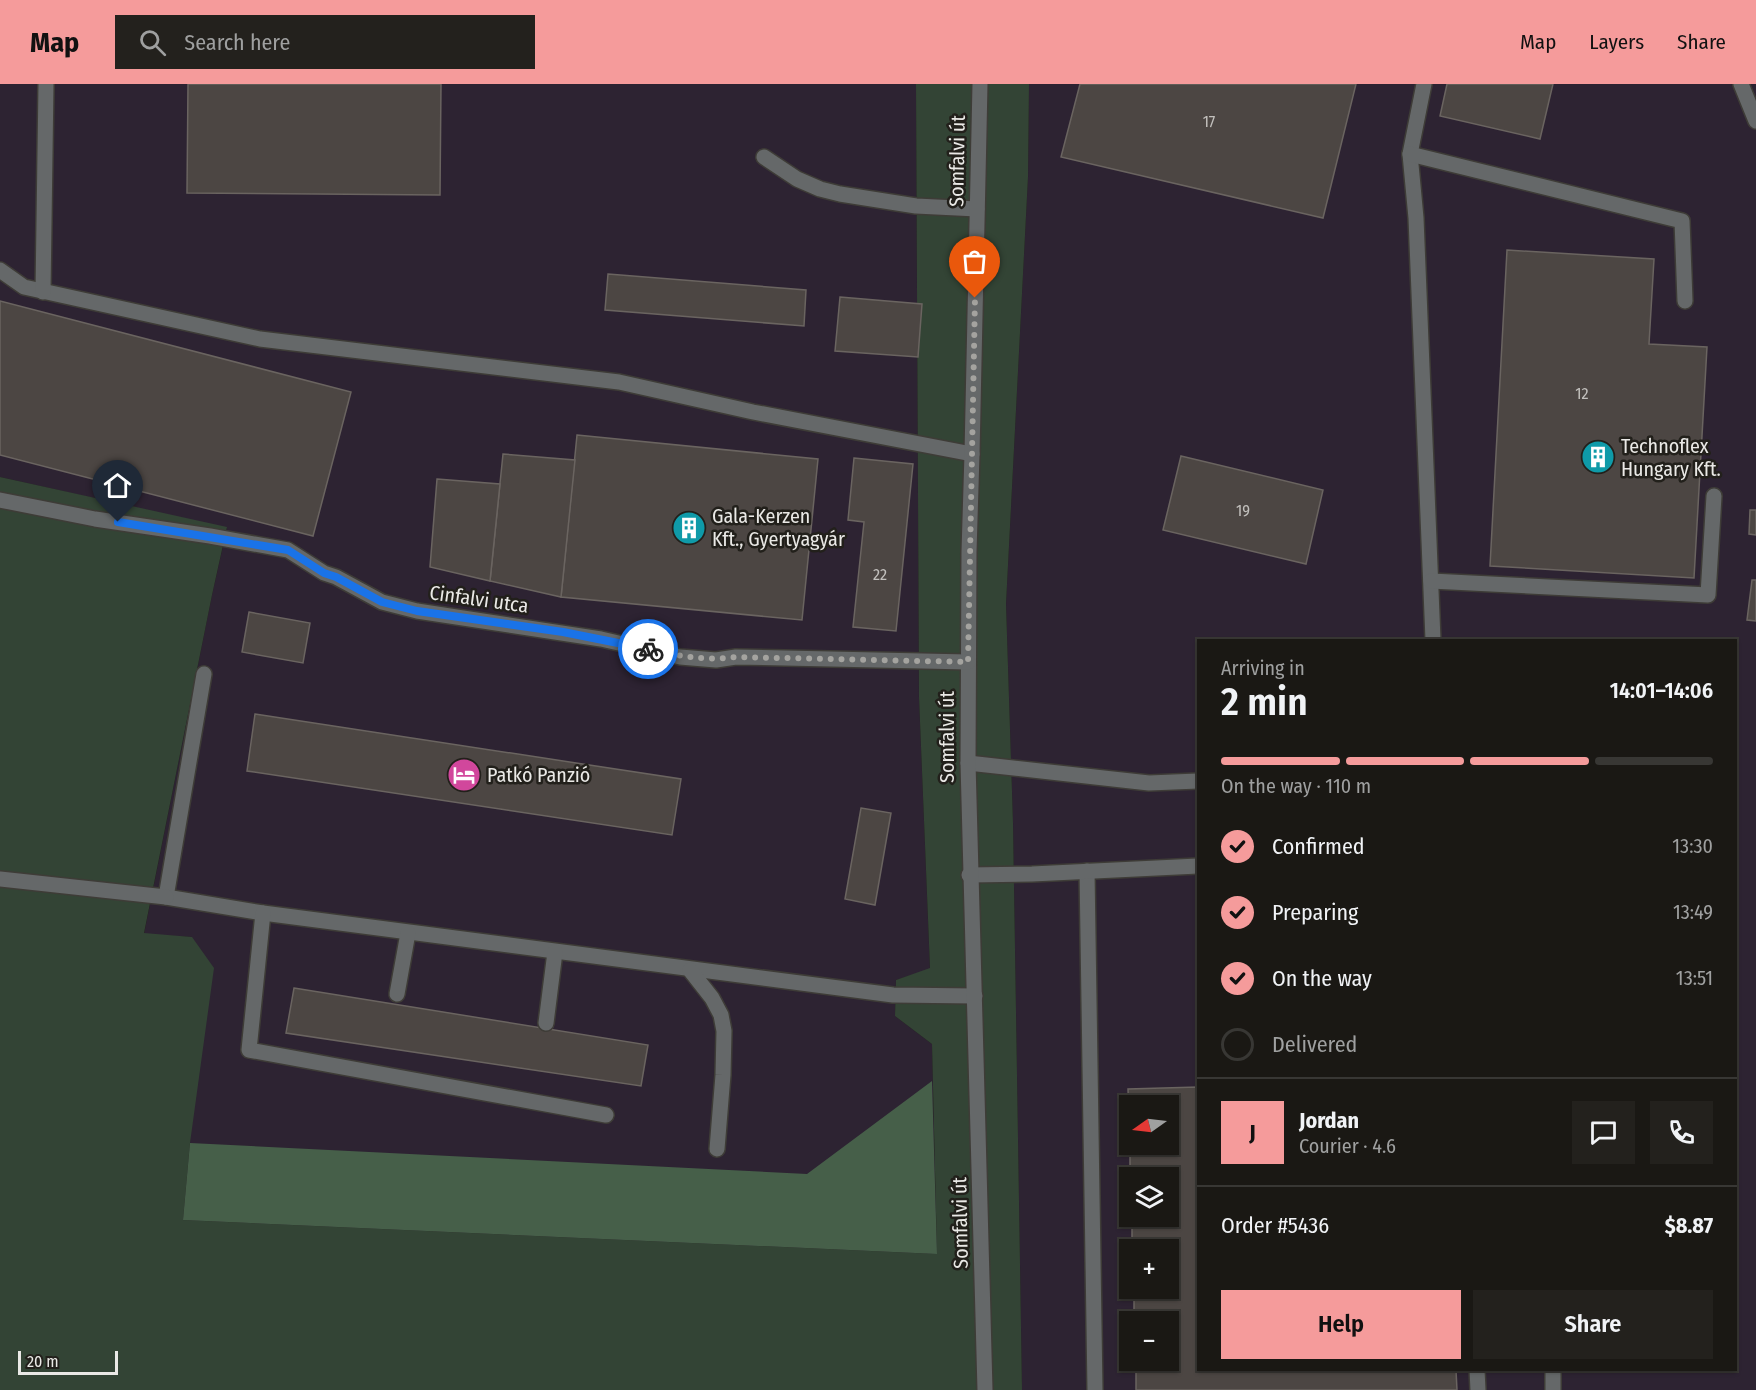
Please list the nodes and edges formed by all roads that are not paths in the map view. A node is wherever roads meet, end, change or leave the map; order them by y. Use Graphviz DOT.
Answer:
graph roads {
  1 [pos="46,84"];
  2 [pos="980,84"];
  3 [pos="1424,84"];
  4 [pos="1741,84"];
  5 [pos="1756,121"];
  6 [pos="1410,154"];
  7 [pos="764,158"];
  8 [pos="977,209"];
  9 [pos="0,270"];
  10 [pos="0,281"];
  11 [pos="24,287"];
  12 [pos="44,292"];
  13 [pos="1685,301"];
  14 [pos="972,454"];
  15 [pos="1714,496"];
  16 [pos="0,500"];
  17 [pos="1431,581"];
  18 [pos="1433,639"];
  19 [pos="968,662"];
  20 [pos="204,674"];
  21 [pos="968,764"];
  22 [pos="1197,781"];
  23 [pos="1197,866"];
  24 [pos="1088,871"];
  25 [pos="969,875"];
  26 [pos="0,879"];
  27 [pos="166,897"];
  28 [pos="263,913"];
  29 [pos="408,933"];
  30 [pos="555,952"];
  31 [pos="690,970"];
  32 [pos="397,994"];
  33 [pos="975,996"];
  34 [pos="546,1023"];
  35 [pos="606,1115"];
  36 [pos="717,1149"];
  37 [pos="1477,1371"];
  38 [pos="1553,1371"];
  39 [pos="985,1390"];
  40 [pos="1095,1390"];
  41 [pos="1478,1390"];
  42 [pos="1553,1390"];
  1 -- 12 [label="street"];
  2 -- 8 [label="street, Somfalvi út"];
  3 -- 6 [label="street"];
  4 -- 5 [label="street"];
  6 -- 13 [label="street"];
  6 -- 17 [label="street"];
  7 -- 8 [label="street"];
  8 -- 14 [label="street, Somfalvi út"];
  9 -- 11 [label="street"];
  10 -- 11 [label="street"];
  11 -- 12 [label="street"];
  12 -- 14 [label="street"];
  14 -- 19 [label="street, Somfalvi út"];
  15 -- 17 [label="street"];
  16 -- 19 [label="street, Cinfalvi utca"];
  17 -- 18 [label="street"];
  19 -- 21 [label="street, Somfalvi út"];
  20 -- 27 [label="street"];
  21 -- 22 [label="street"];
  21 -- 25 [label="street, Somfalvi út"];
  23 -- 24 [label="street"];
  24 -- 25 [label="street"];
  24 -- 40 [label="street"];
  25 -- 33 [label="street, Somfalvi út"];
  26 -- 27 [label="street"];
  27 -- 28 [label="street"];
  28 -- 29 [label="street"];
  28 -- 35 [label="street"];
  29 -- 30 [label="street"];
  29 -- 32 [label="street"];
  30 -- 31 [label="street"];
  30 -- 34 [label="street"];
  31 -- 33 [label="street"];
  31 -- 36 [label="street"];
  33 -- 39 [label="street, Somfalvi út"];
  37 -- 41 [label="street"];
  38 -- 42 [label="street"];
}
